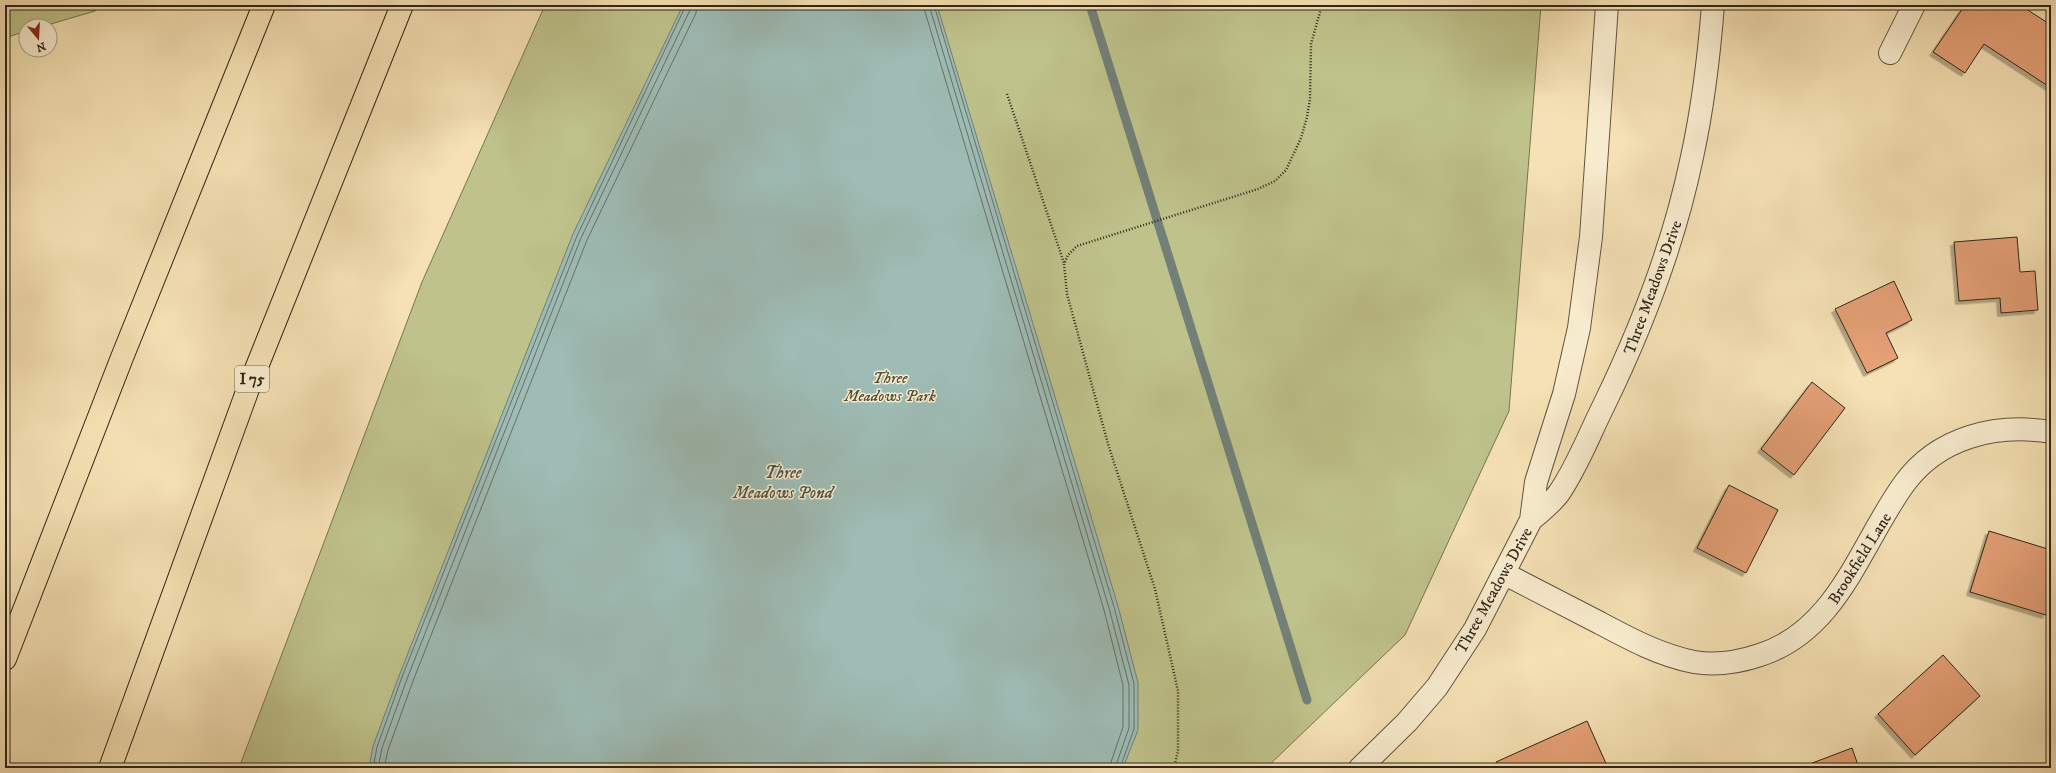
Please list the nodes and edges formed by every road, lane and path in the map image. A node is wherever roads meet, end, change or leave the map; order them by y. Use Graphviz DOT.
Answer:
graph roads {
  1 [pos="264,5"];
  2 [pos="402,5"];
  3 [pos="1322,5"];
  4 [pos="1608,5"];
  5 [pos="1713,5"];
  6 [pos="1914,5"];
  7 [pos="1890,53"];
  8 [pos="1007,94"];
  9 [pos="1064,264"];
  10 [pos="2051,432"];
  11 [pos="1531,520"];
  12 [pos="1505,574"];
  13 [pos="5,659"];
  14 [pos="110,768"];
  15 [pos="1174,768"];
  16 [pos="1360,768"];
  1 -- 13 [label="highway"];
  2 -- 14 [label="highway, I 75"];
  3 -- 9 [label="path"];
  4 -- 11 [label="street, Three Meadows Drive"];
  5 -- 11 [label="street, Three Meadows Drive"];
  6 -- 7 [label="street"];
  8 -- 9 [label="path"];
  9 -- 15 [label="path"];
  10 -- 12 [label="street, Brookfield Lane"];
  11 -- 12 [label="street, Three Meadows Drive"];
  12 -- 16 [label="street, Three Meadows Drive"];
}
